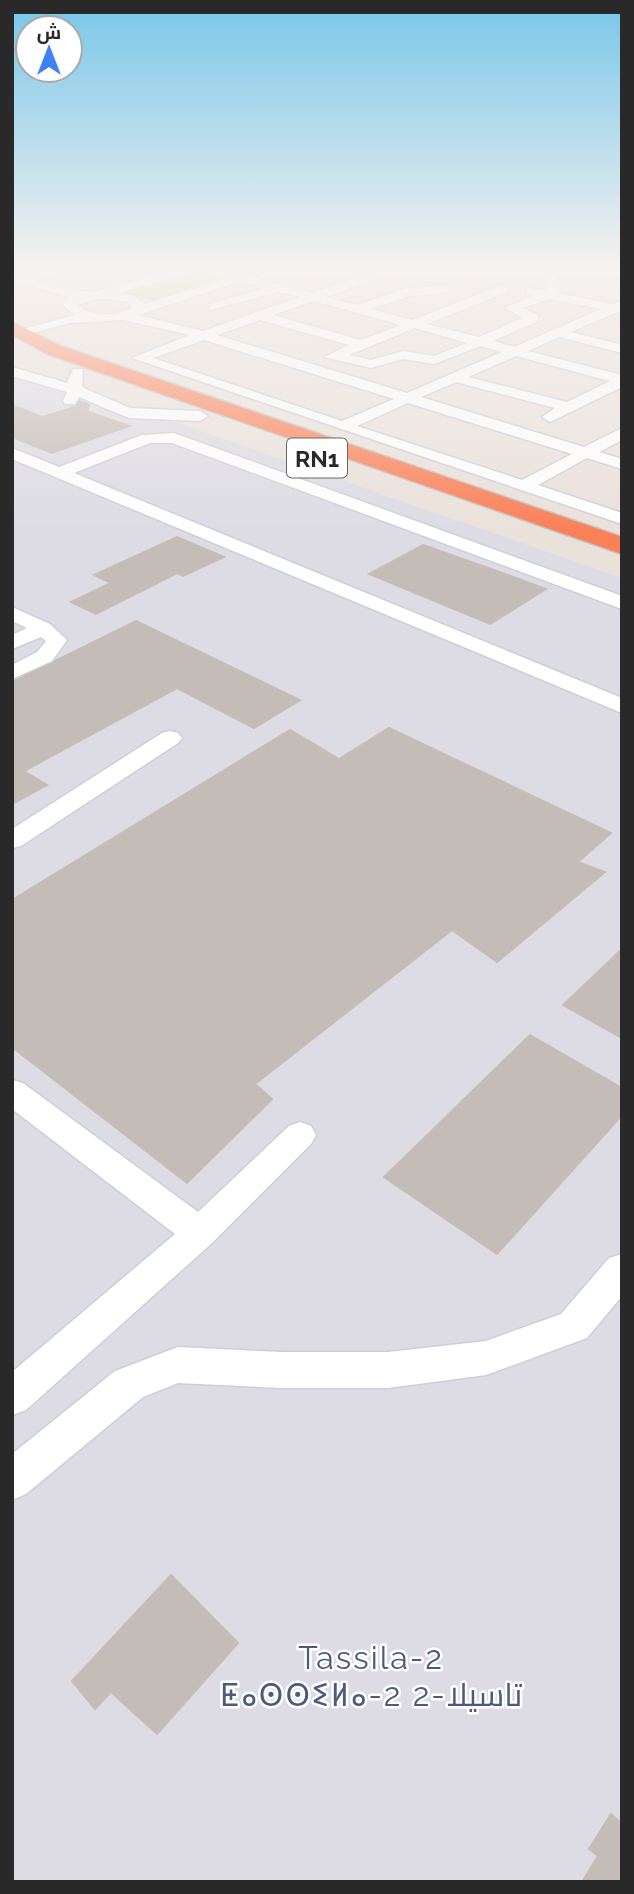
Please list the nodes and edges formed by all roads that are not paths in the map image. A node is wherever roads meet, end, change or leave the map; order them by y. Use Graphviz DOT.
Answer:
graph roads {
  1 [pos="45,353"];
  2 [pos="58,353"];
  3 [pos="151,353"];
  4 [pos="261,353"];
  5 [pos="342,353"];
  6 [pos="456,353"];
  7 [pos="510,353"];
  8 [pos="518,353"];
  9 [pos="335,356"];
  10 [pos="12,357"];
  11 [pos="366,364"];
  12 [pos="306,367"];
  13 [pos="12,370"];
  14 [pos="69,370"];
  15 [pos="335,376"];
  16 [pos="456,378"];
  17 [pos="622,381"];
  18 [pos="407,398"];
  19 [pos="72,406"];
  20 [pos="567,408"];
  21 [pos="94,415"];
  22 [pos="164,415"];
  23 [pos="200,416"];
  24 [pos="343,426"];
  25 [pos="520,433"];
  26 [pos="622,433"];
  27 [pos="12,453"];
  28 [pos="586,453"];
  29 [pos="622,464"];
  30 [pos="60,472"];
  31 [pos="524,486"];
  32 [pos="622,519"];
  33 [pos="622,546"];
  34 [pos="622,565"];
  35 [pos="622,603"];
  36 [pos="12,613"];
  37 [pos="43,628"];
  38 [pos="12,643"];
  39 [pos="12,673"];
  40 [pos="622,706"];
  41 [pos="170,738"];
  42 [pos="12,840"];
  43 [pos="12,1092"];
  44 [pos="300,1135"];
  45 [pos="200,1233"];
  46 [pos="622,1269"];
  47 [pos="12,1397"];
  48 [pos="12,1480"];
  1 -- 14 [label="highway, RN1"];
  2 -- 14 [label="highway"];
  3 -- 24 [label="street"];
  4 -- 12 [label="street"];
  5 -- 9 [label="street"];
  6 -- 11 [label="street"];
  7 -- 16 [label="street"];
  8 -- 17 [label="street"];
  9 -- 11 [label="street"];
  9 -- 12 [label="street"];
  10 -- 14 [label="highway"];
  11 -- 15 [label="street"];
  12 -- 15 [label="street"];
  13 -- 14 [label="street"];
  14 -- 19 [label="street"];
  14 -- 22 [label="street"];
  14 -- 23 [label="highway, RN1"];
  14 -- 33 [label="highway, RN1"];
  15 -- 18 [label="street"];
  16 -- 18 [label="street"];
  16 -- 20 [label="street"];
  17 -- 20 [label="street"];
  18 -- 24 [label="street"];
  18 -- 25 [label="street"];
  20 -- 25 [label="street"];
  21 -- 22 [label="street"];
  22 -- 23 [label="street"];
  23 -- 34 [label="highway, RN1"];
  24 -- 31 [label="street"];
  25 -- 28 [label="street"];
  26 -- 28 [label="street"];
  27 -- 30 [label="street"];
  28 -- 29 [label="street"];
  28 -- 31 [label="street"];
  30 -- 35 [label="street"];
  30 -- 40 [label="street"];
  31 -- 32 [label="street"];
  36 -- 37 [label="street"];
  37 -- 38 [label="street"];
  37 -- 39 [label="street"];
  41 -- 42 [label="street"];
  43 -- 45 [label="street"];
  44 -- 45 [label="street"];
  45 -- 47 [label="street"];
  46 -- 48 [label="street"];
}
